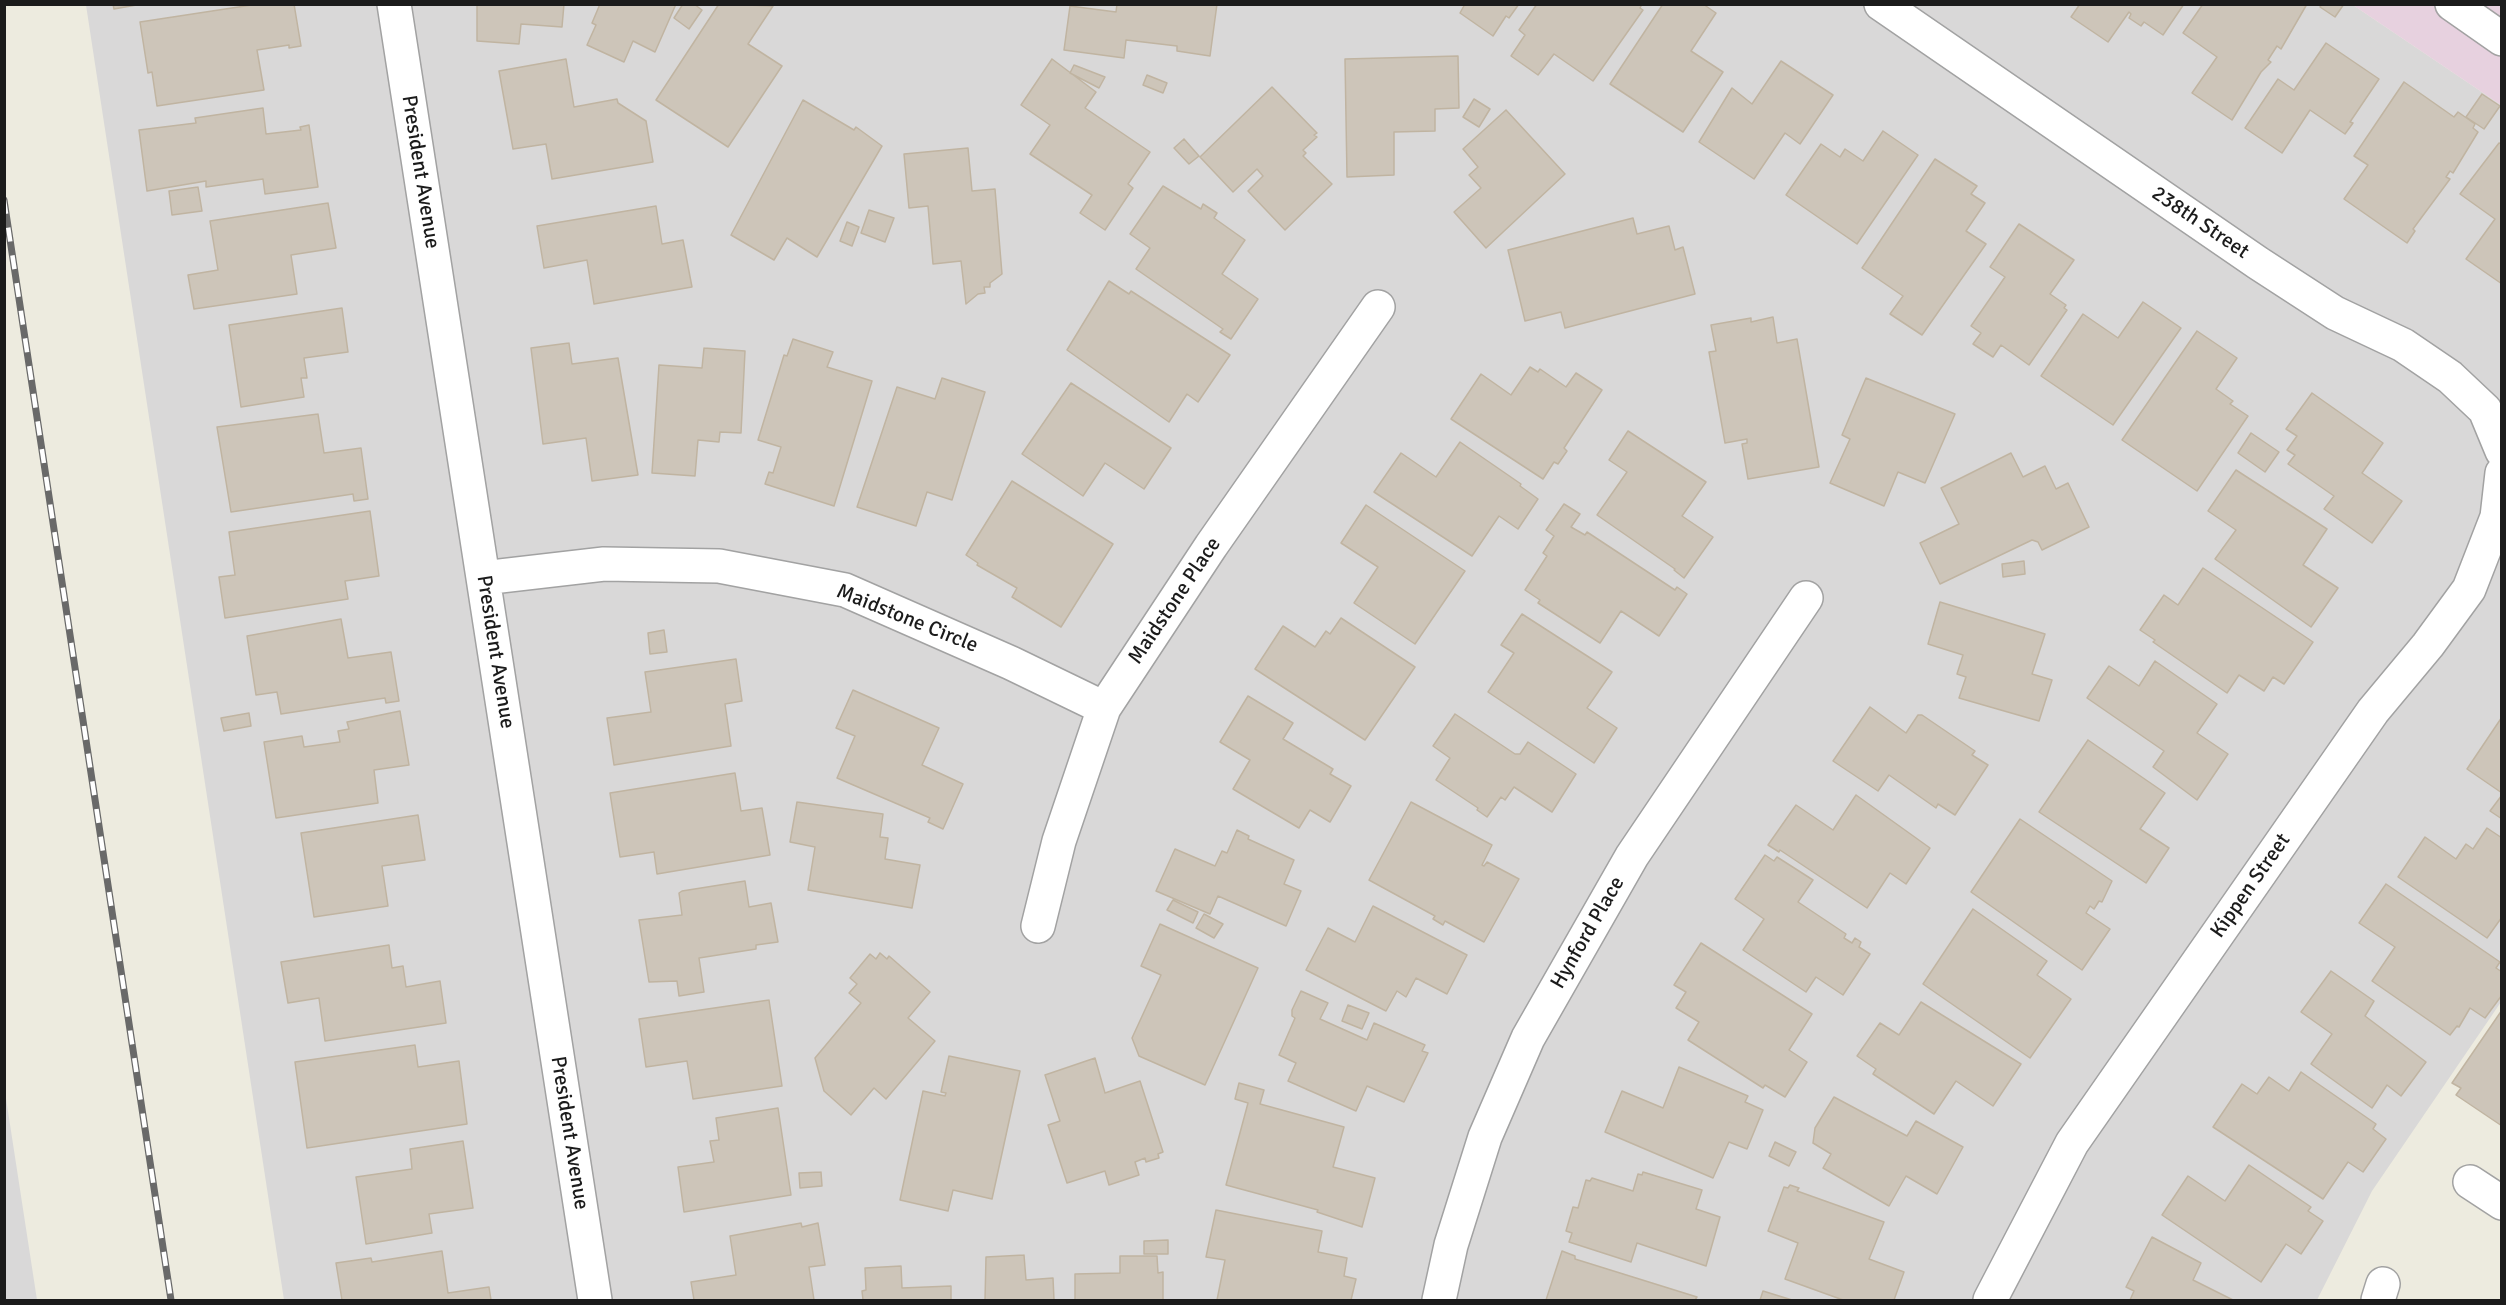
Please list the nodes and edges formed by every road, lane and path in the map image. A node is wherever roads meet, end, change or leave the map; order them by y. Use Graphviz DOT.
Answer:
graph roads {
  1 [pos="394,4"];
  2 [pos="1881,4"];
  3 [pos="2452,4"];
  4 [pos="2502,39"];
  5 [pos="1378,308"];
  6 [pos="2502,451"];
  7 [pos="2502,473"];
  8 [pos="483,578"];
  9 [pos="1806,598"];
  10 [pos="1104,708"];
  11 [pos="1038,926"];
  12 [pos="2470,1182"];
  13 [pos="2502,1203"];
  14 [pos="595,1300"];
  15 [pos="1439,1300"];
  16 [pos="1990,1300"];
  1 -- 8 [label="street, President Avenue"];
  2 -- 6 [label="street, 238th Street"];
  3 -- 4 [label="street"];
  5 -- 10 [label="street, Maidstone Place"];
  7 -- 16 [label="street, Kippen Street"];
  8 -- 10 [label="street, Maidstone Circle"];
  8 -- 14 [label="street, President Avenue"];
  9 -- 15 [label="street, Hynford Place"];
  10 -- 11 [label="street, Maidstone Place"];
  12 -- 13 [label="street"];
}
